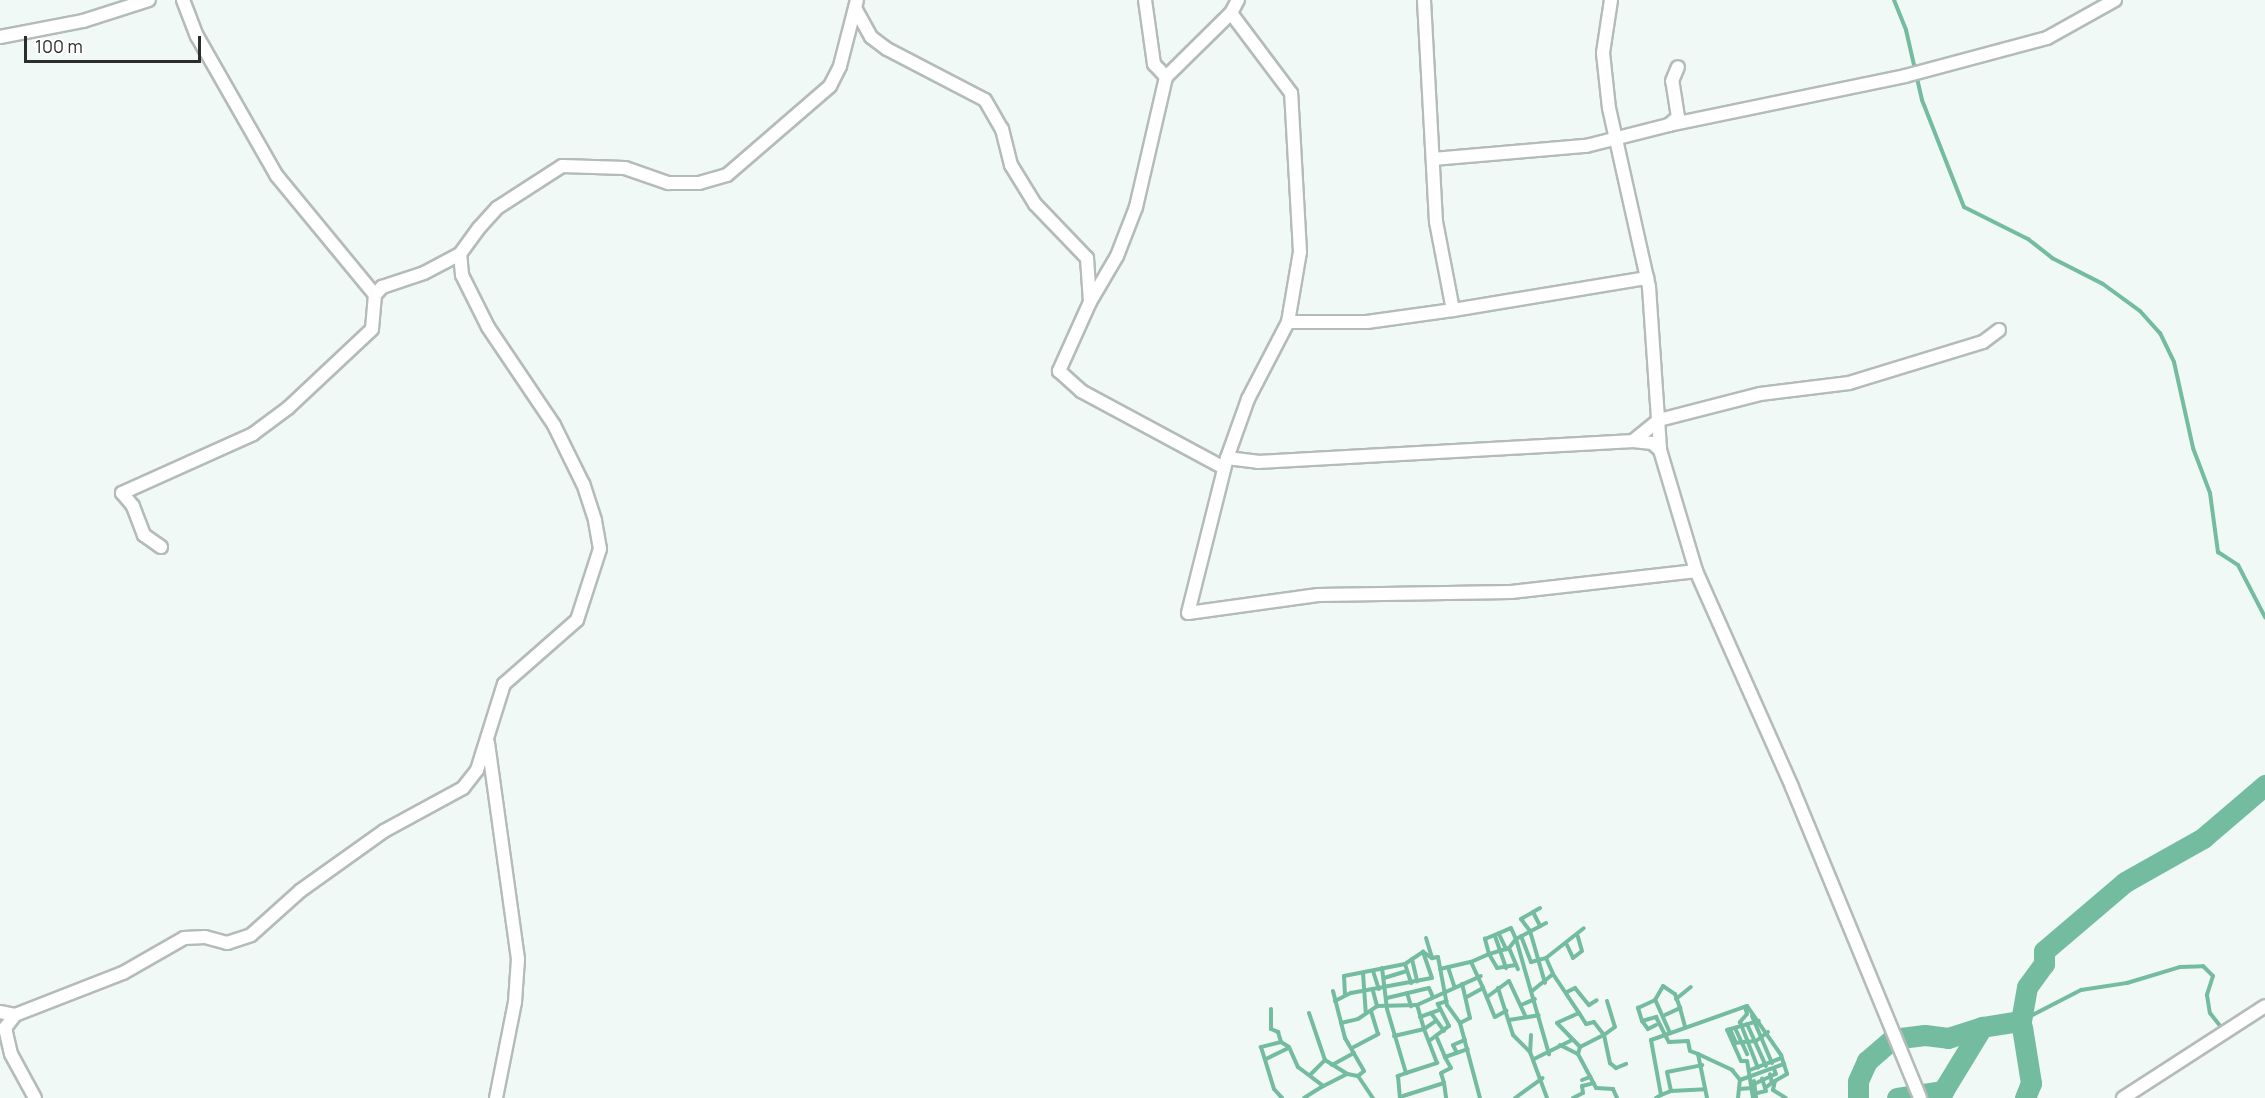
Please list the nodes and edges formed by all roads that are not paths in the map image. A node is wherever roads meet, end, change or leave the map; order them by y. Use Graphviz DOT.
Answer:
graph roads {
  1 [pos="149,0"];
  2 [pos="183,0"];
  3 [pos="1145,0"];
  4 [pos="1238,0"];
  5 [pos="1424,0"];
  6 [pos="1611,0"];
  7 [pos="2115,0"];
  8 [pos="856,4"];
  9 [pos="1231,13"];
  10 [pos="0,37"];
  11 [pos="1678,67"];
  12 [pos="1166,77"];
  13 [pos="1669,125"];
  14 [pos="1615,136"];
  15 [pos="1433,159"];
  16 [pos="460,254"];
  17 [pos="1647,278"];
  18 [pos="375,295"];
  19 [pos="1090,302"];
  20 [pos="1453,310"];
  21 [pos="1288,322"];
  22 [pos="1999,330"];
  23 [pos="1659,420"];
  24 [pos="1633,441"];
  25 [pos="1659,450"];
  26 [pos="1226,463"];
  27 [pos="161,548"];
  28 [pos="1696,571"];
  29 [pos="488,732"];
  30 [pos="2265,1006"];
  31 [pos="0,1012"];
  32 [pos="15,1016"];
  33 [pos="35,1098"];
  34 [pos="496,1098"];
  35 [pos="1920,1098"];
  36 [pos="2123,1098"];
  1 -- 10 [label="street"];
  2 -- 18 [label="street"];
  3 -- 12 [label="street"];
  4 -- 9 [label="street"];
  5 -- 15 [label="street"];
  6 -- 14 [label="street"];
  7 -- 13 [label="street"];
  8 -- 16 [label="street"];
  8 -- 19 [label="street"];
  9 -- 12 [label="street"];
  9 -- 21 [label="street"];
  11 -- 13 [label="street"];
  12 -- 19 [label="street"];
  13 -- 14 [label="street"];
  14 -- 15 [label="street"];
  14 -- 17 [label="street"];
  15 -- 20 [label="street"];
  16 -- 18 [label="street"];
  16 -- 29 [label="street"];
  17 -- 20 [label="street"];
  17 -- 23 [label="street"];
  18 -- 27 [label="street"];
  19 -- 26 [label="street"];
  20 -- 21 [label="street"];
  21 -- 26 [label="street"];
  22 -- 23 [label="street"];
  23 -- 24 [label="street"];
  23 -- 25 [label="street"];
  24 -- 25 [label="street"];
  24 -- 26 [label="street"];
  25 -- 28 [label="street"];
  26 -- 28 [label="street"];
  28 -- 35 [label="street"];
  29 -- 32 [label="street"];
  29 -- 34 [label="street"];
  30 -- 36 [label="street"];
  31 -- 32 [label="street"];
  32 -- 33 [label="street"];
}
